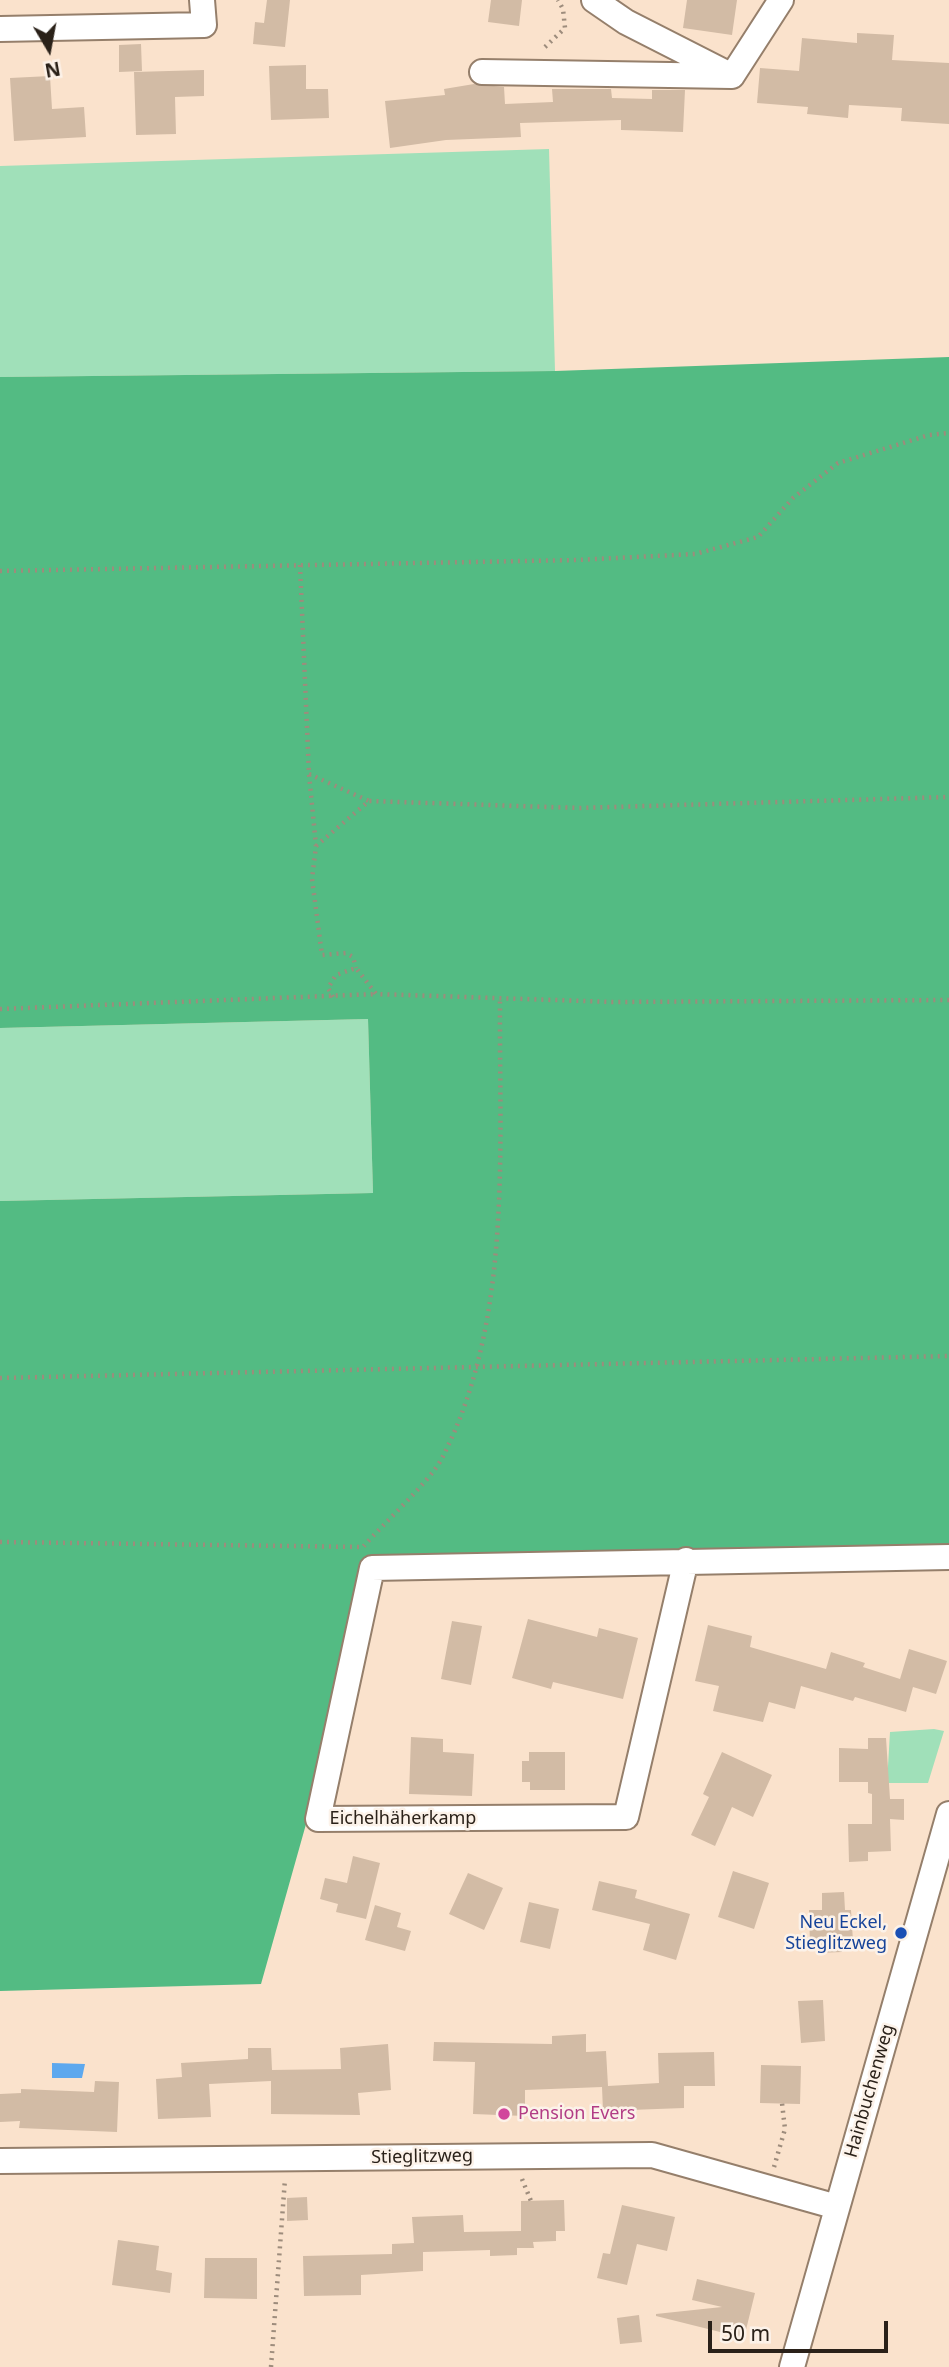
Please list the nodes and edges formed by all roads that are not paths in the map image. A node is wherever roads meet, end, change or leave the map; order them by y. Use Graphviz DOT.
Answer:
graph roads {
  1 [pos="202,0"];
  2 [pos="594,0"];
  3 [pos="781,0"];
  4 [pos="0,29"];
  5 [pos="482,72"];
  6 [pos="732,76"];
  7 [pos="949,1557"];
  8 [pos="686,1560"];
  9 [pos="949,1814"];
  10 [pos="0,2161"];
  11 [pos="837,2207"];
  12 [pos="792,2367"];
  1 -- 4 [label="street"];
  2 -- 6 [label="street"];
  3 -- 6 [label="street"];
  5 -- 6 [label="street"];
  7 -- 8 [label="street, Eichelhäherkamp"];
  8 -- 8 [label="street, Eichelhäherkamp"];
  9 -- 11 [label="street, Hainbuchenweg"];
  10 -- 11 [label="street, Stieglitzweg"];
  11 -- 12 [label="street, Hainbuchenweg"];
}
